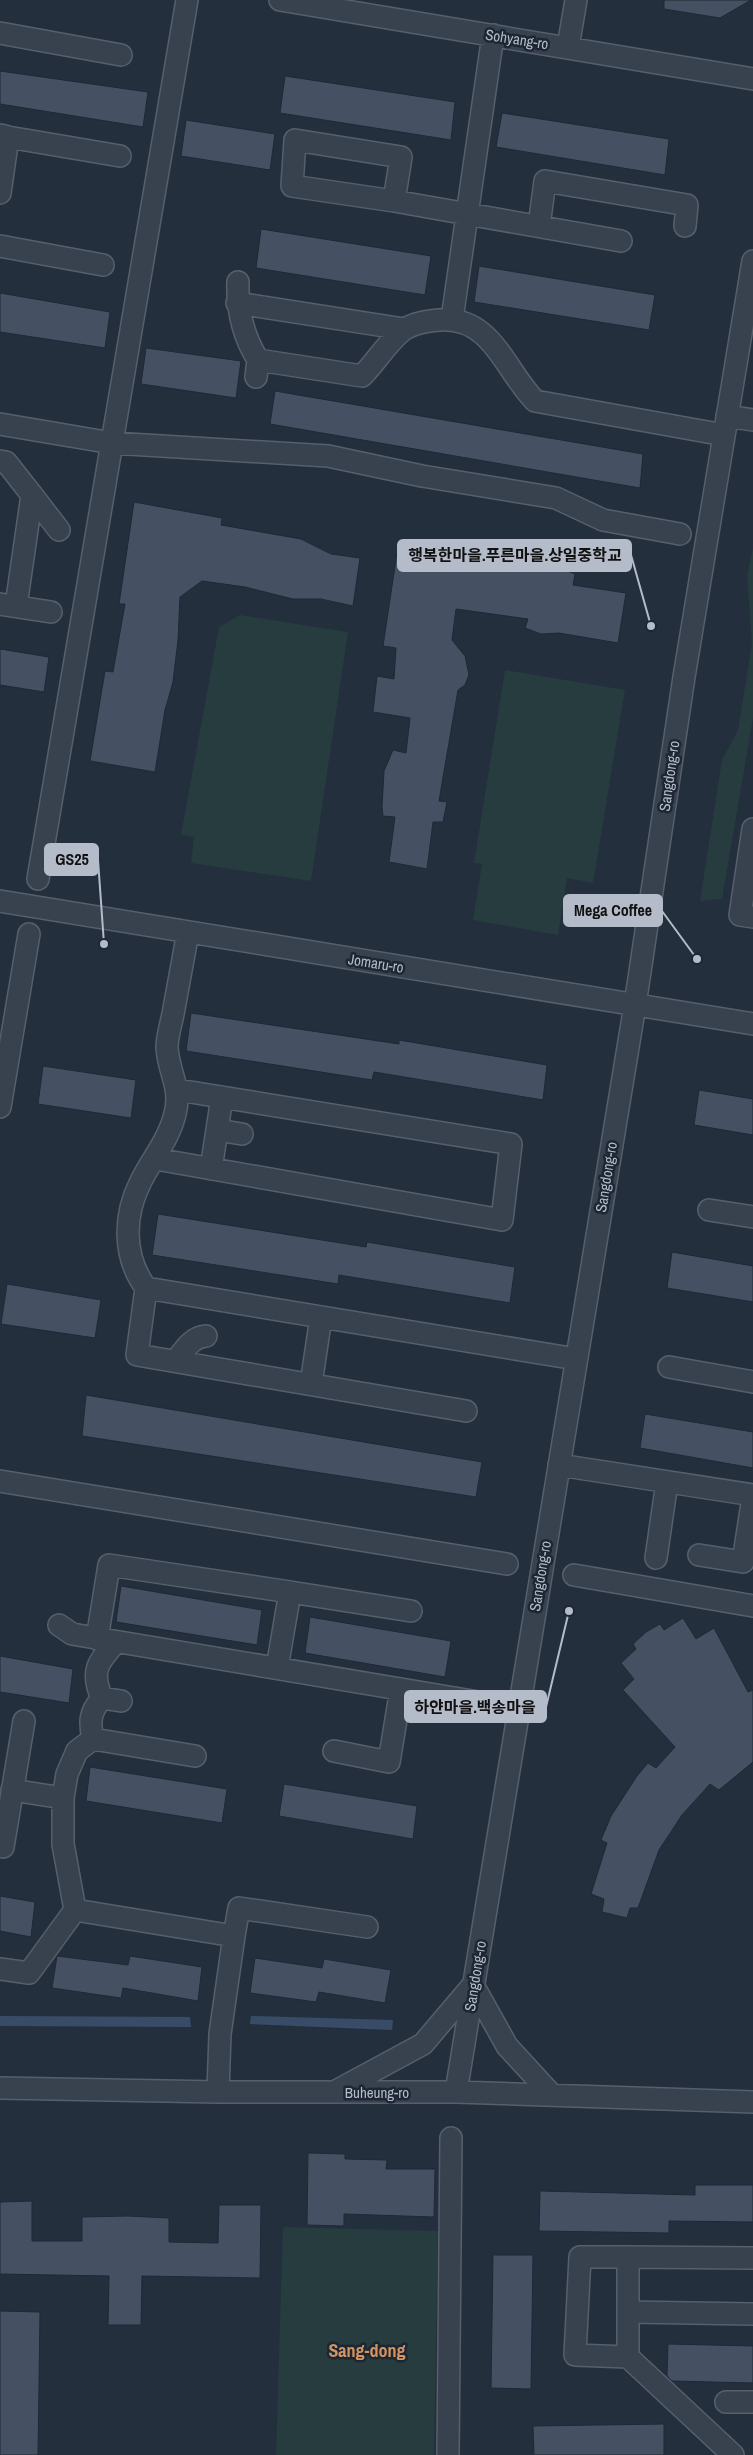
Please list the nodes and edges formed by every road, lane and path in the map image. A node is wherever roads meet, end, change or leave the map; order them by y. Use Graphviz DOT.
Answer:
graph roads {
  1 [pos="186,0"];
  2 [pos="280,0"];
  3 [pos="576,0"];
  4 [pos="0,33"];
  5 [pos="493,35"];
  6 [pos="568,47"];
  7 [pos="121,55"];
  8 [pos="753,79"];
  9 [pos="4,136"];
  10 [pos="120,156"];
  11 [pos="0,192"];
  12 [pos="394,201"];
  13 [pos="467,214"];
  14 [pos="539,226"];
  15 [pos="685,226"];
  16 [pos="621,241"];
  17 [pos="0,246"];
  18 [pos="753,261"];
  19 [pos="103,265"];
  20 [pos="452,319"];
  21 [pos="404,329"];
  22 [pos="753,420"];
  23 [pos="0,424"];
  24 [pos="726,425"];
  25 [pos="112,443"];
  26 [pos="0,461"];
  27 [pos="32,495"];
  28 [pos="59,530"];
  29 [pos="680,534"];
  30 [pos="8,605"];
  31 [pos="51,612"];
  32 [pos="753,829"];
  33 [pos="38,880"];
  34 [pos="0,901"];
  35 [pos="753,917"];
  36 [pos="188,932"];
  37 [pos="29,934"];
  38 [pos="635,1005"];
  39 [pos="753,1024"];
  40 [pos="178,1090"];
  41 [pos="222,1097"];
  42 [pos="0,1107"];
  43 [pos="217,1130"];
  44 [pos="242,1134"];
  45 [pos="156,1159"];
  46 [pos="212,1169"];
  47 [pos="709,1210"];
  48 [pos="753,1217"];
  49 [pos="146,1288"];
  50 [pos="321,1317"];
  51 [pos="206,1336"];
  52 [pos="576,1359"];
  53 [pos="176,1361"];
  54 [pos="669,1367"];
  55 [pos="753,1382"];
  56 [pos="311,1384"];
  57 [pos="466,1411"];
  58 [pos="559,1465"];
  59 [pos="0,1481"];
  60 [pos="667,1482"];
  61 [pos="753,1496"];
  62 [pos="699,1555"];
  63 [pos="656,1558"];
  64 [pos="507,1564"];
  65 [pos="574,1575"];
  66 [pos="290,1592"];
  67 [pos="753,1606"];
  68 [pos="411,1611"];
  69 [pos="59,1625"];
  70 [pos="106,1640"];
  71 [pos="277,1668"];
  72 [pos="400,1689"];
  73 [pos="519,1709"];
  74 [pos="24,1722"];
  75 [pos="93,1739"];
  76 [pos="334,1751"];
  77 [pos="195,1756"];
  78 [pos="12,1790"];
  79 [pos="63,1798"];
  80 [pos="3,1847"];
  81 [pos="75,1910"];
  82 [pos="367,1927"];
  83 [pos="234,1936"];
  84 [pos="0,1969"];
  85 [pos="473,1985"];
  86 [pos="0,2088"];
  87 [pos="218,2092"];
  88 [pos="335,2092"];
  89 [pos="456,2092"];
  90 [pos="552,2095"];
  91 [pos="753,2102"];
  92 [pos="452,2138"];
  93 [pos="628,2257"];
  94 [pos="753,2258"];
  95 [pos="628,2312"];
  96 [pos="753,2314"];
  97 [pos="628,2357"];
  98 [pos="726,2402"];
  99 [pos="753,2402"];
  100 [pos="448,2455"];
  101 [pos="733,2455"];
  1 -- 25 [label="street"];
  2 -- 5 [label="street, Sohyang-ro"];
  3 -- 6 [label="street"];
  4 -- 7 [label="street"];
  5 -- 6 [label="street, Sohyang-ro"];
  5 -- 13 [label="street"];
  6 -- 8 [label="street, Sohyang-ro"];
  9 -- 10 [label="street"];
  9 -- 11 [label="street"];
  12 -- 12 [label="street"];
  12 -- 13 [label="street"];
  13 -- 14 [label="street"];
  13 -- 20 [label="street"];
  14 -- 15 [label="street"];
  14 -- 16 [label="street"];
  17 -- 19 [label="street"];
  18 -- 24 [label="street, Sangdong-ro"];
  20 -- 21 [label="street"];
  20 -- 24 [label="street"];
  21 -- 21 [label="street"];
  22 -- 24 [label="street"];
  23 -- 25 [label="street"];
  24 -- 38 [label="street, Sangdong-ro"];
  25 -- 29 [label="street"];
  25 -- 33 [label="street"];
  26 -- 27 [label="street"];
  27 -- 28 [label="street"];
  27 -- 30 [label="street"];
  30 -- 31 [label="street"];
  32 -- 35 [label="street"];
  34 -- 36 [label="street, Jomaru-ro"];
  36 -- 38 [label="street, Jomaru-ro"];
  36 -- 40 [label="street"];
  37 -- 42 [label="street"];
  38 -- 39 [label="street, Jomaru-ro"];
  38 -- 52 [label="street, Sangdong-ro"];
  40 -- 41 [label="street"];
  40 -- 45 [label="street"];
  41 -- 43 [label="street"];
  41 -- 46 [label="street"];
  43 -- 44 [label="street"];
  43 -- 46 [label="street"];
  45 -- 46 [label="street"];
  45 -- 49 [label="street"];
  47 -- 48 [label="street"];
  49 -- 50 [label="street"];
  49 -- 53 [label="street"];
  50 -- 52 [label="street"];
  50 -- 56 [label="street"];
  51 -- 53 [label="street"];
  52 -- 58 [label="street, Sangdong-ro"];
  53 -- 56 [label="street"];
  54 -- 55 [label="street"];
  56 -- 57 [label="street"];
  58 -- 60 [label="street"];
  58 -- 73 [label="street, Sangdong-ro"];
  59 -- 64 [label="street"];
  60 -- 61 [label="street"];
  60 -- 63 [label="street"];
  61 -- 62 [label="street"];
  65 -- 67 [label="street"];
  66 -- 68 [label="street"];
  66 -- 70 [label="street"];
  66 -- 71 [label="street"];
  69 -- 70 [label="street"];
  70 -- 71 [label="street"];
  70 -- 75 [label="street"];
  71 -- 72 [label="street"];
  72 -- 73 [label="street"];
  72 -- 76 [label="street"];
  73 -- 85 [label="street, Sangdong-ro"];
  74 -- 78 [label="street"];
  75 -- 77 [label="street"];
  75 -- 79 [label="street"];
  78 -- 79 [label="street"];
  78 -- 80 [label="street"];
  79 -- 81 [label="street"];
  81 -- 83 [label="street"];
  81 -- 84 [label="street"];
  82 -- 83 [label="street"];
  83 -- 87 [label="street"];
  85 -- 88 [label="street"];
  85 -- 89 [label="street, Sangdong-ro"];
  85 -- 90 [label="street"];
  86 -- 87 [label="street, Buheung-ro"];
  87 -- 88 [label="street, Buheung-ro"];
  88 -- 89 [label="street, Buheung-ro"];
  89 -- 90 [label="street, Buheung-ro"];
  90 -- 91 [label="street, Buheung-ro"];
  92 -- 100 [label="street"];
  93 -- 94 [label="street"];
  93 -- 95 [label="street"];
  93 -- 97 [label="street"];
  95 -- 96 [label="street"];
  95 -- 97 [label="street"];
  97 -- 101 [label="street"];
  98 -- 99 [label="street"];
}
